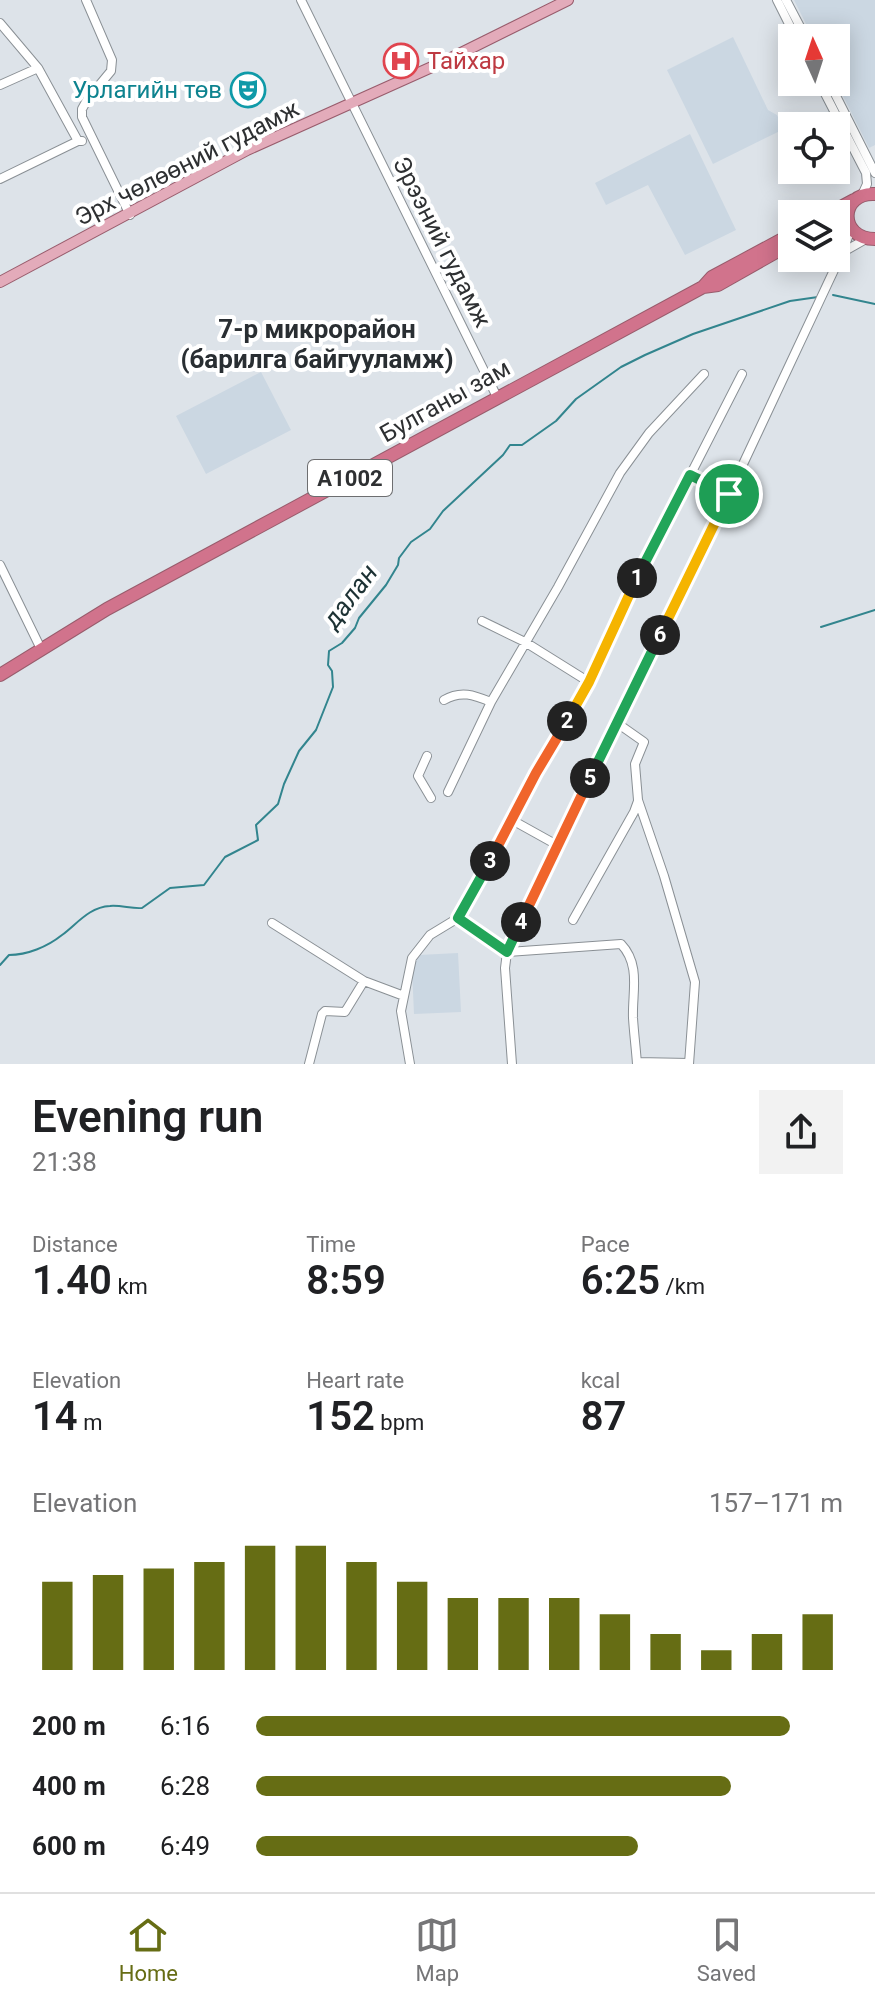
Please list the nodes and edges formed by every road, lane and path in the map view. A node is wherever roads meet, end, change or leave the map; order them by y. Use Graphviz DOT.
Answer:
graph roads {
  1 [pos="86,0"];
  2 [pos="301,0"];
  3 [pos="568,0"];
  4 [pos="777,0"];
  5 [pos="786,0"];
  6 [pos="549,4"];
  7 [pos="0,23"];
  8 [pos="789,24"];
  9 [pos="799,24"];
  10 [pos="38,68"];
  11 [pos="0,85"];
  12 [pos="826,96"];
  13 [pos="836,96"];
  14 [pos="352,105"];
  15 [pos="78,141"];
  16 [pos="93,143"];
  17 [pos="875,173"];
  18 [pos="0,179"];
  19 [pos="865,196"];
  20 [pos="130,215"];
  21 [pos="850,229"];
  22 [pos="870,239"];
  23 [pos="778,242"];
  24 [pos="850,247"];
  25 [pos="778,251"];
  26 [pos="830,272"];
  27 [pos="0,282"];
  28 [pos="703,287"];
  29 [pos="704,374"];
  30 [pos="742,374"];
  31 [pos="497,397"];
  32 [pos="690,475"];
  33 [pos="729,494"];
  34 [pos="0,565"];
  35 [pos="482,621"];
  36 [pos="525,642"];
  37 [pos="41,649"];
  38 [pos="0,675"];
  39 [pos="589,682"];
  40 [pos="444,700"];
  41 [pos="491,702"];
  42 [pos="617,723"];
  43 [pos="427,756"];
  44 [pos="448,792"];
  45 [pos="431,798"];
  46 [pos="638,800"];
  47 [pos="512,820"];
  48 [pos="557,845"];
  49 [pos="458,918"];
  50 [pos="573,920"];
  51 [pos="272,923"];
  52 [pos="507,952"];
  53 [pos="364,981"];
  54 [pos="404,996"];
  55 [pos="637,1063"];
  56 [pos="689,1063"];
  57 [pos="309,1064"];
  58 [pos="410,1064"];
  59 [pos="512,1064"];
  1 -- 16 [label="street"];
  2 -- 14 [label="street, Эрээний гудамж"];
  3 -- 6 [label="main road, Эрх чөлөөний гудамж"];
  4 -- 8 [label="street"];
  5 -- 9 [label="street"];
  6 -- 14 [label="main road, Эрх чөлөөний гудамж"];
  7 -- 10 [label="street"];
  10 -- 11 [label="street"];
  10 -- 15 [label="street"];
  12 -- 19 [label="street"];
  13 -- 17 [label="street"];
  14 -- 20 [label="main road, Эрх чөлөөний гудамж"];
  14 -- 31 [label="street, Эрээний гудамж"];
  15 -- 16 [label="street"];
  15 -- 18 [label="street"];
  16 -- 20 [label="street"];
  20 -- 27 [label="main road, Эрх чөлөөний гудамж"];
  21 -- 22 [label="highway"];
  22 -- 24 [label="street"];
  23 -- 28 [label="highway, Булганы зам / A1002"];
  25 -- 28 [label="highway, Булганы зам / A1002"];
  26 -- 33 [label="street"];
  28 -- 31 [label="highway, Булганы зам / A1002"];
  29 -- 36 [label="street"];
  30 -- 32 [label="street"];
  31 -- 37 [label="highway, Булганы зам / A1002"];
  32 -- 33 [label="street"];
  32 -- 39 [label="street"];
  33 -- 42 [label="street"];
  34 -- 37 [label="street"];
  35 -- 36 [label="street"];
  36 -- 39 [label="street"];
  36 -- 41 [label="street"];
  37 -- 38 [label="highway, Булганы зам / A1002"];
  39 -- 47 [label="street"];
  40 -- 41 [label="street"];
  41 -- 44 [label="street"];
  42 -- 46 [label="street"];
  42 -- 48 [label="street"];
  43 -- 45 [label="street"];
  46 -- 50 [label="street"];
  46 -- 56 [label="street"];
  47 -- 48 [label="street"];
  47 -- 49 [label="street"];
  48 -- 52 [label="street"];
  49 -- 52 [label="street"];
  49 -- 54 [label="street"];
  51 -- 53 [label="street"];
  52 -- 55 [label="street"];
  52 -- 59 [label="street"];
  53 -- 54 [label="street"];
  53 -- 57 [label="street"];
  54 -- 58 [label="street"];
  55 -- 56 [label="street"];
}
